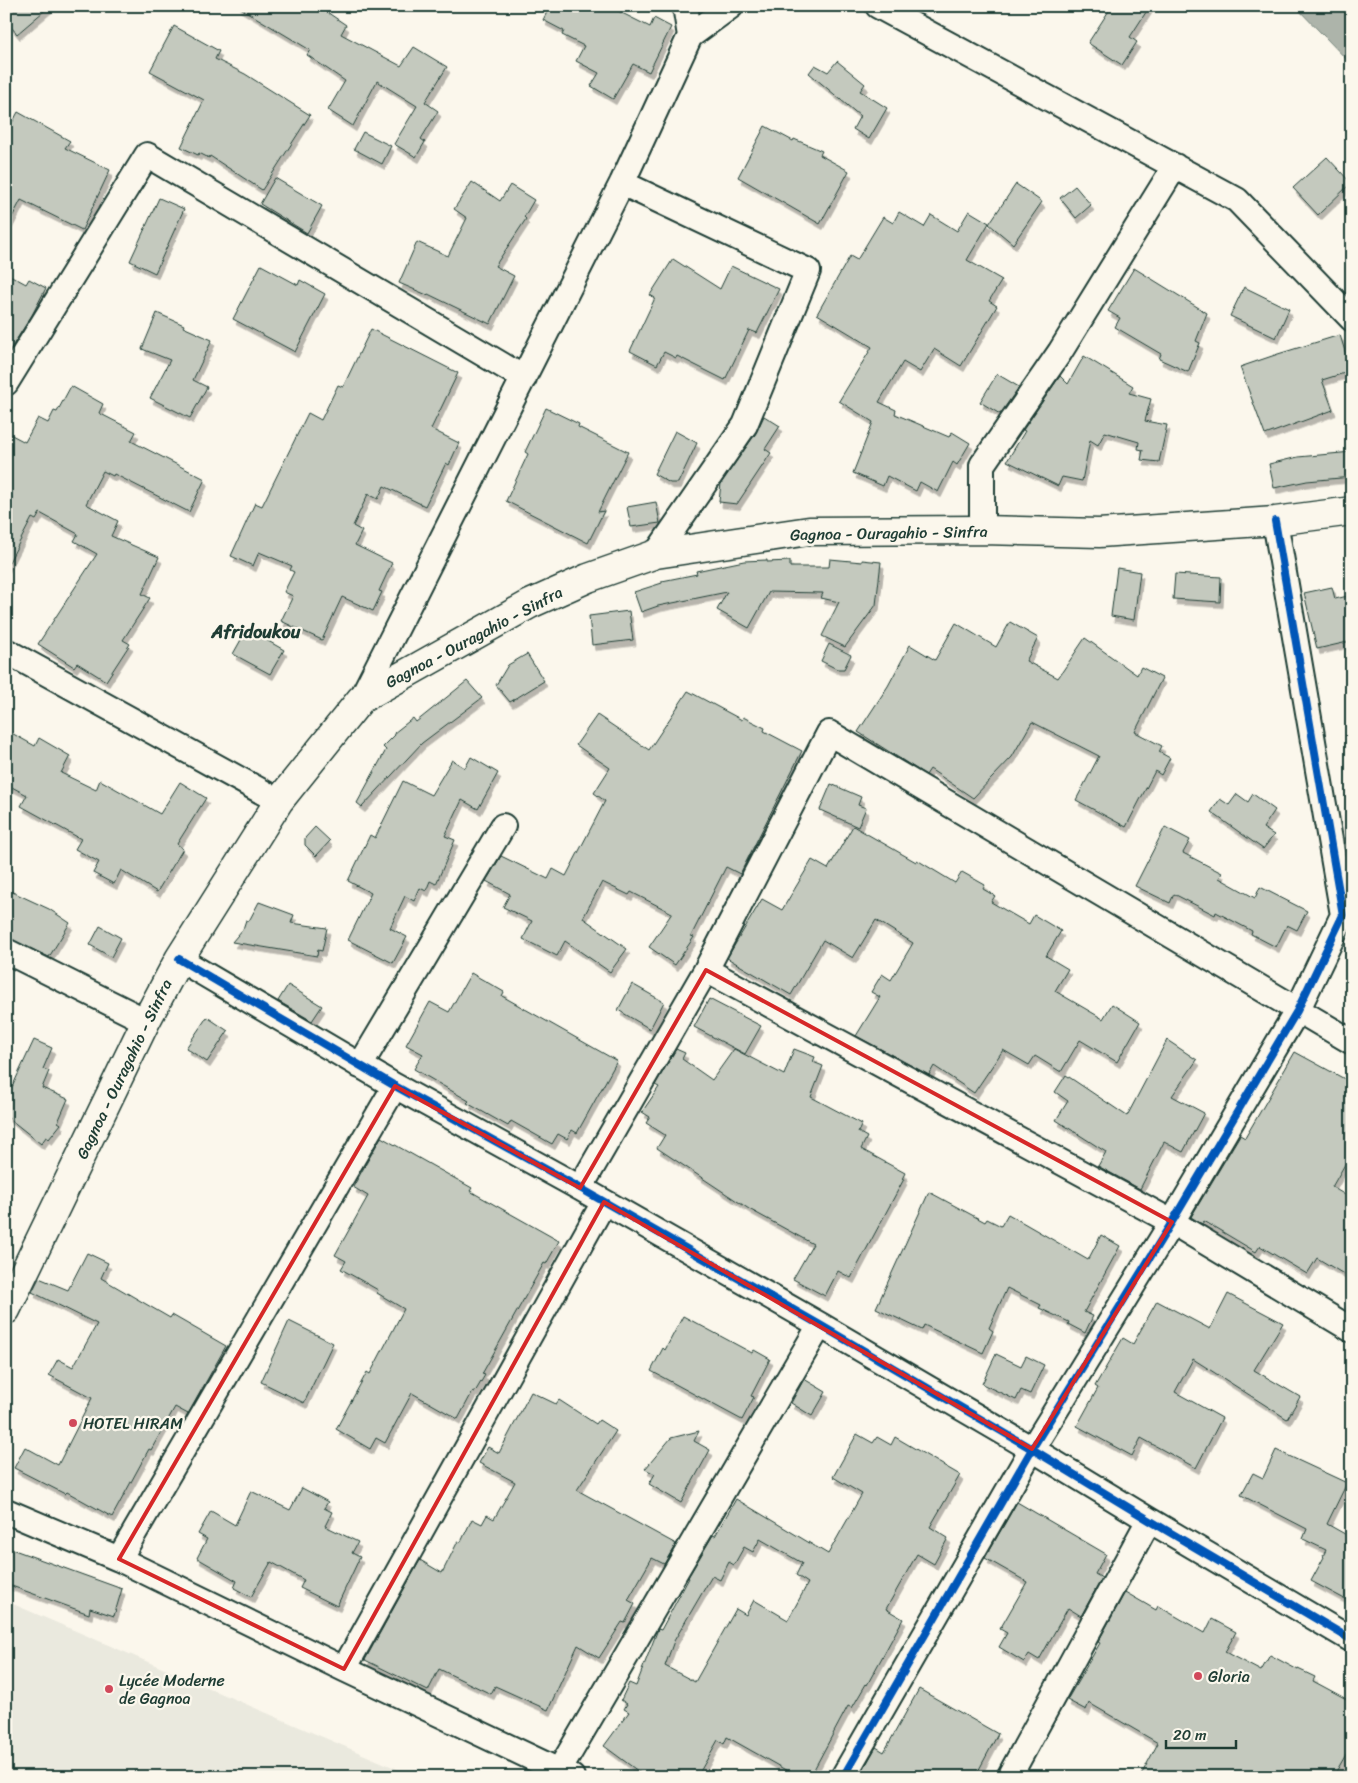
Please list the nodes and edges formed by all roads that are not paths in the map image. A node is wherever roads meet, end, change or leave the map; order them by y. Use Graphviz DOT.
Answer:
graph roads {
  1 [pos="685,6"];
  2 [pos="731,6"];
  3 [pos="878,6"];
  4 [pos="690,36"];
  5 [pos="1176,166"];
  6 [pos="622,183"];
  7 [pos="1352,319"];
  8 [pos="524,378"];
  9 [pos="6,382"];
  10 [pos="1352,511"];
  11 [pos="1275,521"];
  12 [pos="982,530"];
  13 [pos="656,554"];
  14 [pos="6,651"];
  15 [pos="361,699"];
  16 [pos="279,801"];
  17 [pos="503,826"];
  18 [pos="6,952"];
  19 [pos="178,959"];
  20 [pos="706,970"];
  21 [pos="1297,1011"];
  22 [pos="146,1021"];
  23 [pos="1352,1042"];
  24 [pos="360,1066"];
  25 [pos="395,1086"];
  26 [pos="580,1188"];
  27 [pos="604,1202"];
  28 [pos="1172,1222"];
  29 [pos="6,1310"];
  30 [pos="820,1325"];
  31 [pos="1352,1330"];
  32 [pos="1032,1449"];
  33 [pos="6,1511"];
  34 [pos="1149,1520"];
  35 [pos="119,1559"];
  36 [pos="1352,1640"];
  37 [pos="344,1669"];
  38 [pos="566,1774"];
  39 [pos="843,1777"];
  40 [pos="1009,1777"];
  1 -- 4 [label="street"];
  2 -- 4 [label="street"];
  3 -- 5 [label="street"];
  4 -- 6 [label="street"];
  5 -- 7 [label="street"];
  5 -- 12 [label="street"];
  6 -- 8 [label="street"];
  6 -- 13 [label="street"];
  8 -- 9 [label="street"];
  8 -- 15 [label="street"];
  10 -- 11 [label="main road, Gagnoa - Ouragahio - Sinfra"];
  11 -- 12 [label="main road, Gagnoa - Ouragahio - Sinfra"];
  11 -- 21 [label="street"];
  12 -- 13 [label="main road, Gagnoa - Ouragahio - Sinfra"];
  13 -- 15 [label="main road, Gagnoa - Ouragahio - Sinfra"];
  14 -- 16 [label="street"];
  15 -- 16 [label="main road, Gagnoa - Ouragahio - Sinfra"];
  16 -- 19 [label="main road, Gagnoa - Ouragahio - Sinfra"];
  17 -- 24 [label="street"];
  18 -- 22 [label="street"];
  19 -- 22 [label="main road, Gagnoa - Ouragahio - Sinfra"];
  19 -- 24 [label="street"];
  20 -- 21 [label="street"];
  20 -- 26 [label="street"];
  20 -- 28 [label="street"];
  21 -- 23 [label="street"];
  21 -- 28 [label="street"];
  22 -- 29 [label="main road, Gagnoa - Ouragahio - Sinfra"];
  24 -- 25 [label="street"];
  25 -- 26 [label="street"];
  25 -- 35 [label="street"];
  26 -- 27 [label="street"];
  27 -- 30 [label="street"];
  27 -- 37 [label="street"];
  28 -- 31 [label="street"];
  28 -- 32 [label="street"];
  30 -- 32 [label="street"];
  30 -- 38 [label="street"];
  32 -- 34 [label="street"];
  32 -- 39 [label="street"];
  33 -- 35 [label="street"];
  34 -- 36 [label="street"];
  34 -- 40 [label="street"];
  35 -- 37 [label="street"];
  37 -- 38 [label="street"];
}
